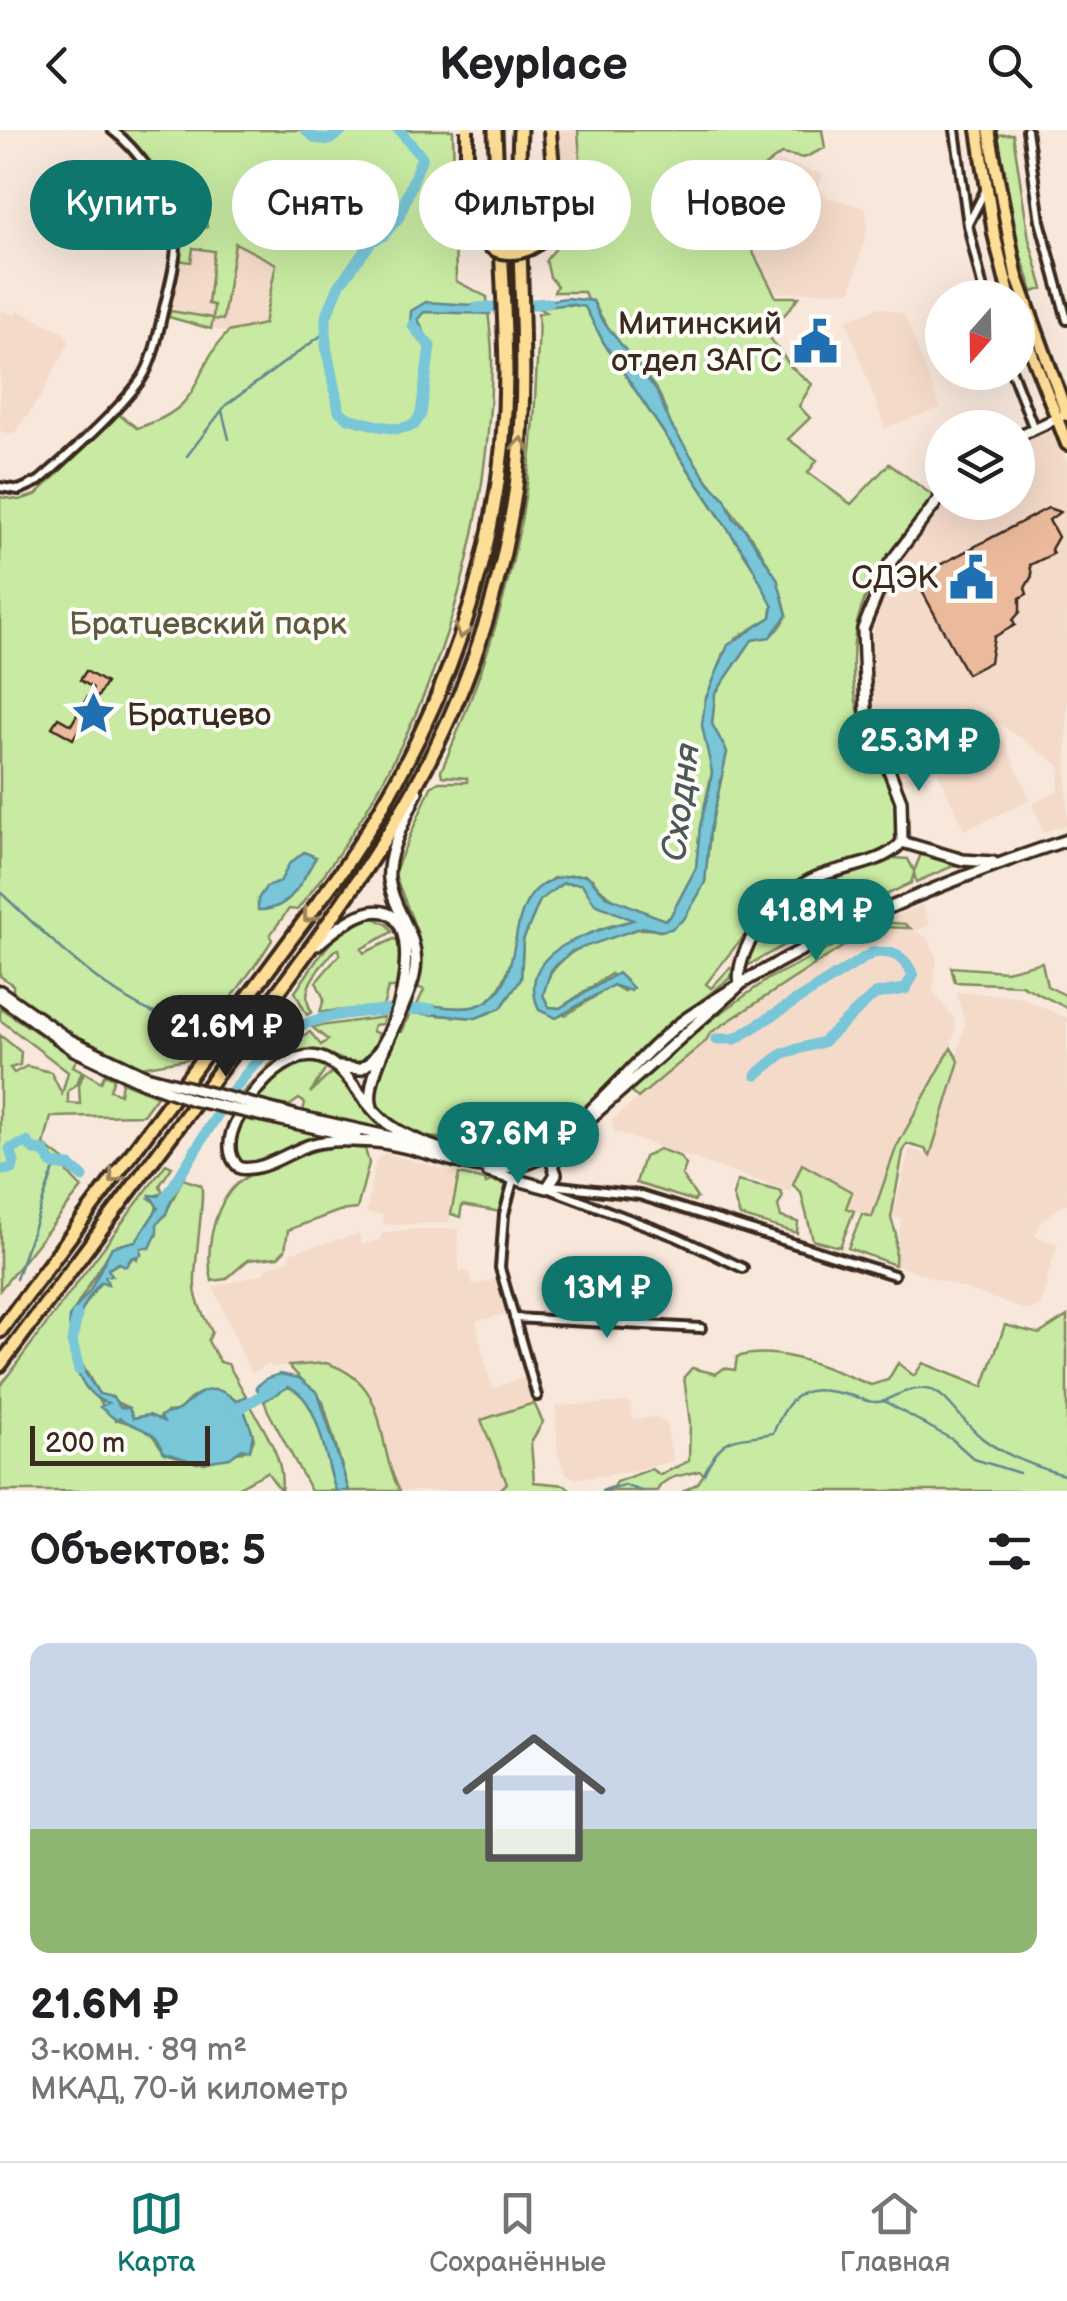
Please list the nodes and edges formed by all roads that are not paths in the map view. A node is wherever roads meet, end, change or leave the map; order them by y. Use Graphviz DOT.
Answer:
graph roads {
  1 [pos="112,130"];
  2 [pos="467,130"];
  3 [pos="495,130"];
  4 [pos="550,130"];
  5 [pos="955,130"];
  6 [pos="978,130"];
  7 [pos="989,130"];
  8 [pos="1027,130"];
  9 [pos="520,134"];
  10 [pos="986,190"];
  11 [pos="968,225"];
  12 [pos="981,280"];
  13 [pos="1006,280"];
  14 [pos="1067,320"];
  15 [pos="1035,354"];
  16 [pos="1064,415"];
  17 [pos="1035,429"];
  18 [pos="1067,444"];
  19 [pos="0,486"];
  20 [pos="925,517"];
  21 [pos="423,778"];
  22 [pos="1067,840"];
  23 [pos="902,842"];
  24 [pos="1000,862"];
  25 [pos="307,953"];
  26 [pos="740,985"];
  27 [pos="0,994"];
  28 [pos="404,997"];
  29 [pos="393,1025"];
  30 [pos="330,1062"];
  31 [pos="376,1114"];
  32 [pos="296,1120"];
  33 [pos="380,1143"];
  34 [pos="440,1148"];
  35 [pos="537,1152"];
  36 [pos="549,1154"];
  37 [pos="476,1167"];
  38 [pos="512,1181"];
  39 [pos="549,1187"];
  40 [pos="743,1268"];
  41 [pos="894,1275"];
  42 [pos="514,1318"];
  43 [pos="701,1328"];
  44 [pos="0,1331"];
  45 [pos="0,1365"];
  46 [pos="537,1396"];
  1 -- 19 [label="street"];
  2 -- 4 [label="main road, bridge"];
  3 -- 44 [label="highway, one-way"];
  5 -- 11 [label="street"];
  6 -- 10 [label="main road"];
  7 -- 16 [label="main road"];
  8 -- 14 [label="street"];
  21 -- 9 [label="highway, one-way"];
  10 -- 11 [label="street"];
  10 -- 13 [label="main road"];
  11 -- 12 [label="street"];
  15 -- 16 [label="main road"];
  16 -- 17 [label="main road"];
  16 -- 18 [label="main road"];
  20 -- 23 [label="main road"];
  21 -- 25 [label="highway"];
  21 -- 28 [label="main road"];
  22 -- 24 [label="main road"];
  23 -- 24 [label="main road"];
  23 -- 26 [label="main road"];
  24 -- 26 [label="main road"];
  25 -- 28 [label="main road"];
  25 -- 45 [label="highway"];
  26 -- 35 [label="main road"];
  26 -- 36 [label="main road"];
  27 -- 32 [label="main road, bridge"];
  28 -- 29 [label="main road"];
  29 -- 30 [label="main road"];
  29 -- 31 [label="main road"];
  30 -- 31 [label="main road"];
  30 -- 33 [label="main road"];
  31 -- 34 [label="main road"];
  32 -- 33 [label="main road"];
  32 -- 34 [label="main road"];
  33 -- 37 [label="main road"];
  34 -- 35 [label="main road"];
  35 -- 36 [label="main road"];
  36 -- 37 [label="main road"];
  36 -- 39 [label="main road"];
  37 -- 38 [label="main road"];
  38 -- 39 [label="main road"];
  38 -- 42 [label="street"];
  39 -- 40 [label="street"];
  39 -- 41 [label="street"];
  42 -- 43 [label="street"];
  42 -- 46 [label="street"];
}
